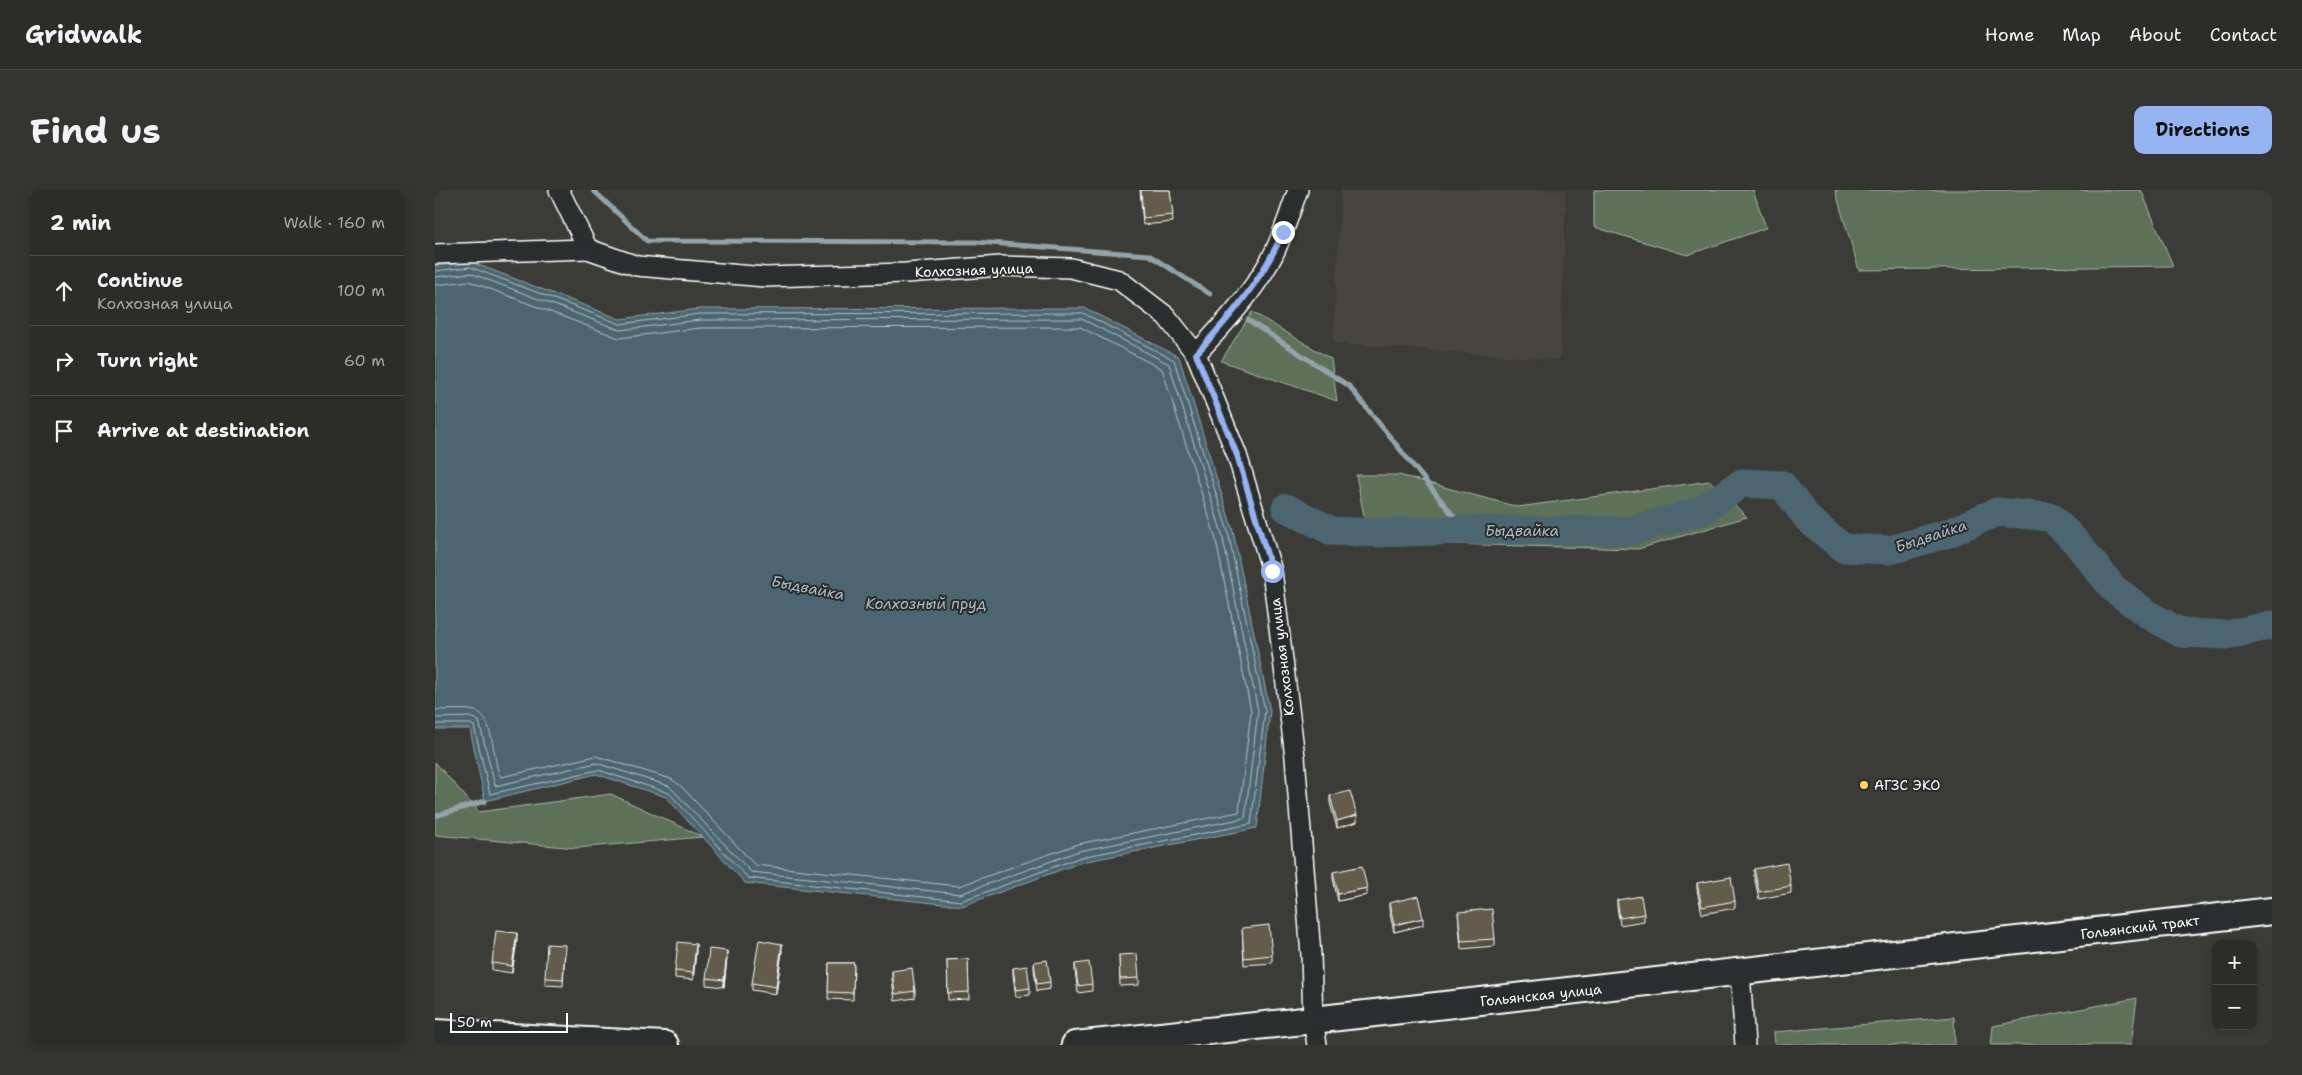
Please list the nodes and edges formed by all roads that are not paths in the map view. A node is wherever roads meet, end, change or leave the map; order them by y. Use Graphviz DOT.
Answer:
graph roads {
  1 [pos="559,190"];
  2 [pos="1298,190"];
  3 [pos="588,249"];
  4 [pos="435,254"];
  5 [pos="1196,354"];
  6 [pos="2272,911"];
  7 [pos="2007,942"];
  8 [pos="1740,972"];
  9 [pos="435,1033"];
  10 [pos="1315,1033"];
  11 [pos="665,1045"];
  12 [pos="1075,1045"];
  13 [pos="1745,1045"];
  1 -- 3 [label="street"];
  2 -- 5 [label="street"];
  3 -- 4 [label="street"];
  3 -- 5 [label="street, Колхозная улица"];
  5 -- 10 [label="street, Колхозная улица"];
  6 -- 7 [label="main road, Гольянский тракт"];
  7 -- 8 [label="main road, Гольянская улица"];
  8 -- 10 [label="main road, Гольянская улица"];
  8 -- 13 [label="street"];
  9 -- 11 [label="main road"];
  10 -- 12 [label="main road, Гольянская улица"];
}
